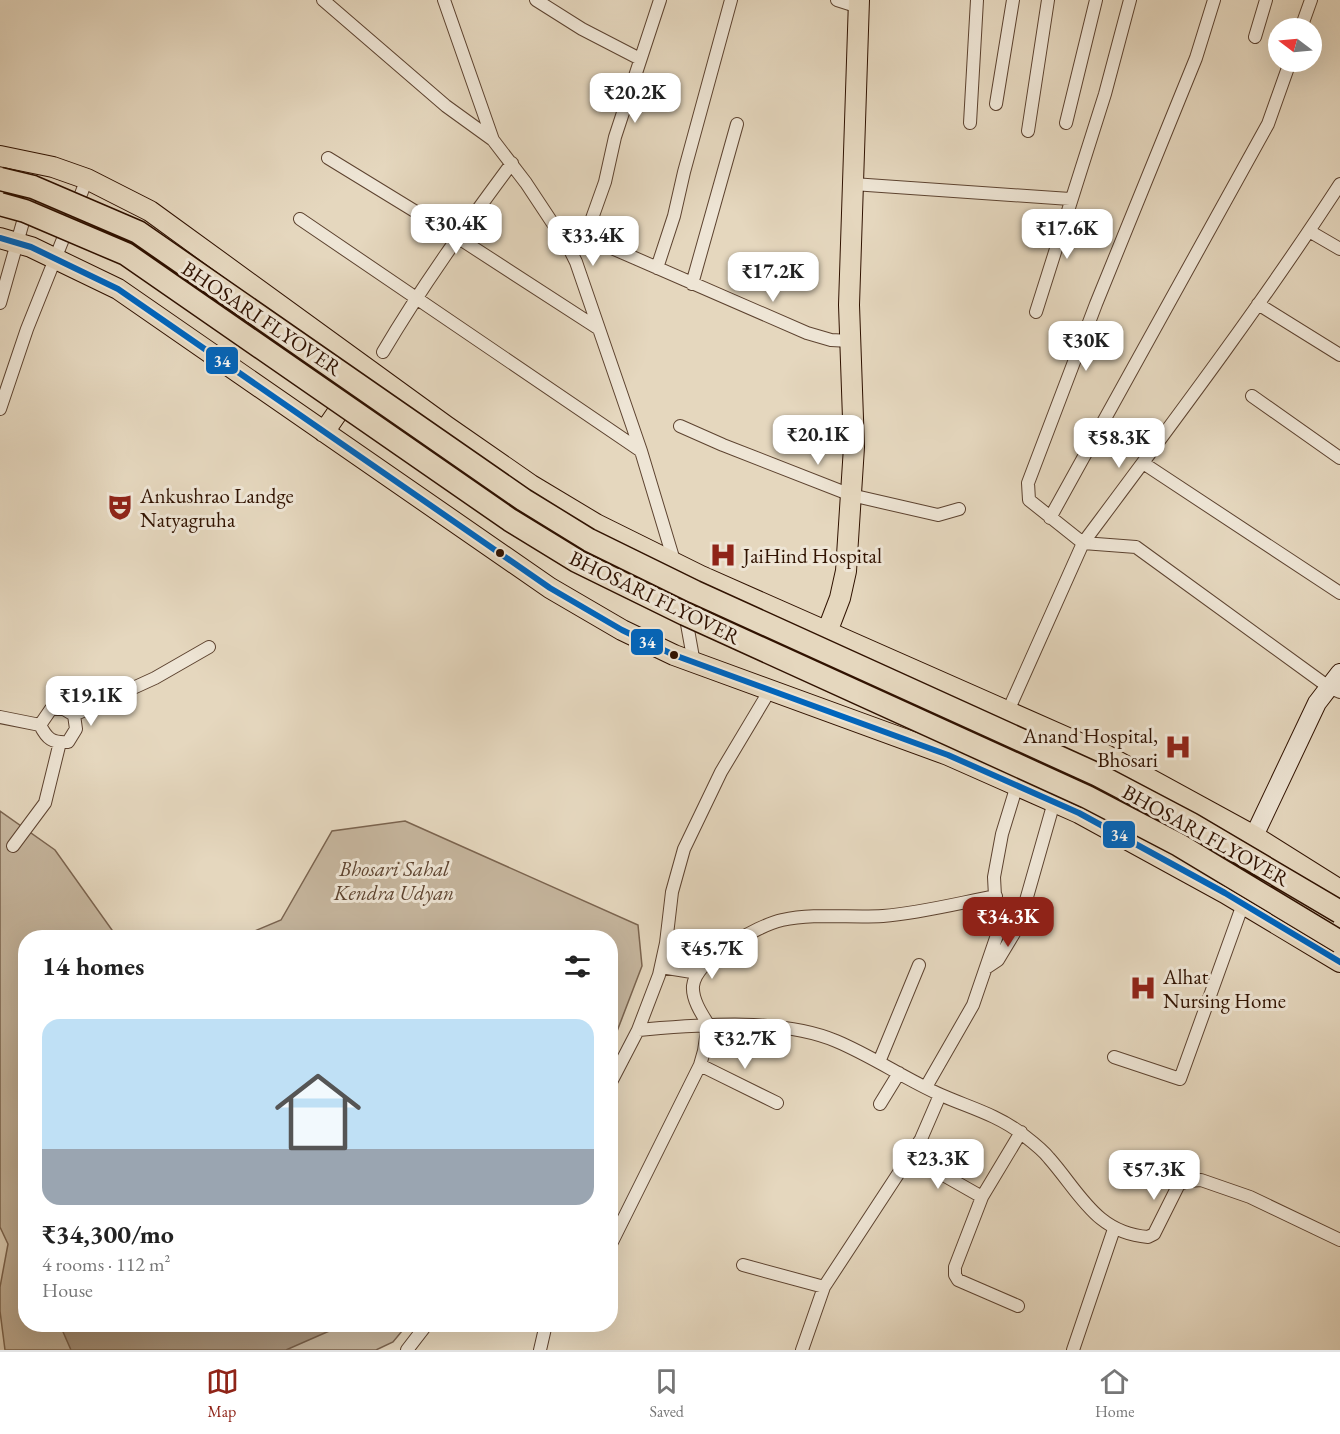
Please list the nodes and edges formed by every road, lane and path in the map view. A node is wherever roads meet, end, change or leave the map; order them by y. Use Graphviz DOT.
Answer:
graph roads {
  1 [pos="323,0"];
  2 [pos="444,0"];
  3 [pos="536,0"];
  4 [pos="660,0"];
  5 [pos="730,0"];
  6 [pos="837,0"];
  7 [pos="977,0"];
  8 [pos="1013,0"];
  9 [pos="1048,0"];
  10 [pos="1096,0"];
  11 [pos="1130,0"];
  12 [pos="1214,0"];
  13 [pos="1266,0"];
  14 [pos="1311,0"];
  15 [pos="859,4"];
  16 [pos="335,5"];
  17 [pos="1305,18"];
  18 [pos="1255,37"];
  19 [pos="640,59"];
  20 [pos="1286,72"];
  21 [pos="996,104"];
  22 [pos="970,123"];
  23 [pos="1066,123"];
  24 [pos="737,124"];
  25 [pos="1028,131"];
  26 [pos="493,140"];
  27 [pos="0,156"];
  28 [pos="327,158"];
  29 [pos="40,164"];
  30 [pos="512,164"];
  31 [pos="0,179"];
  32 [pos="87,179"];
  33 [pos="1340,183"];
  34 [pos="853,184"];
  35 [pos="1070,199"];
  36 [pos="0,204"];
  37 [pos="300,219"];
  38 [pos="550,222"];
  39 [pos="1309,231"];
  40 [pos="457,237"];
  41 [pos="585,238"];
  42 [pos="8,240"];
  43 [pos="1340,249"];
  44 [pos="56,259"];
  45 [pos="657,268"];
  46 [pos="692,284"];
  47 [pos="416,298"];
  48 [pos="0,303"];
  49 [pos="1258,304"];
  50 [pos="1036,312"];
  51 [pos="599,329"];
  52 [pos="850,341"];
  53 [pos="383,352"];
  54 [pos="1340,355"];
  55 [pos="367,369"];
  56 [pos="1252,396"];
  57 [pos="0,409"];
  58 [pos="680,426"];
  59 [pos="324,432"];
  60 [pos="641,451"];
  61 [pos="1340,458"];
  62 [pos="1143,463"];
  63 [pos="851,495"];
  64 [pos="959,509"];
  65 [pos="1050,518"];
  66 [pos="1083,543"];
  67 [pos="675,563"];
  68 [pos="1340,592"];
  69 [pos="827,632"];
  70 [pos="209,647"];
  71 [pos="694,663"];
  72 [pos="1336,684"];
  73 [pos="770,690"];
  74 [pos="1008,711"];
  75 [pos="74,715"];
  76 [pos="0,717"];
  77 [pos="40,724"];
  78 [pos="1072,739"];
  79 [pos="60,742"];
  80 [pos="1017,785"];
  81 [pos="1054,802"];
  82 [pos="1254,836"];
  83 [pos="13,846"];
  84 [pos="1340,890"];
  85 [pos="1224,893"];
  86 [pos="996,896"];
  87 [pos="1243,904"];
  88 [pos="1340,912"];
  89 [pos="1340,942"];
  90 [pos="1340,962"];
  91 [pos="918,965"];
  92 [pos="661,967"];
  93 [pos="986,968"];
  94 [pos="698,973"];
  95 [pos="708,1024"];
  96 [pos="638,1030"];
  97 [pos="1114,1057"];
  98 [pos="879,1062"];
  99 [pos="700,1065"];
  100 [pos="618,1069"];
  101 [pos="899,1073"];
  102 [pos="926,1087"];
  103 [pos="940,1095"];
  104 [pos="777,1103"];
  105 [pos="880,1104"];
  106 [pos="1021,1132"];
  107 [pos="910,1156"];
  108 [pos="982,1197"];
  109 [pos="618,1219"];
  110 [pos="1114,1229"];
  111 [pos="1340,1240"];
  112 [pos="743,1265"];
  113 [pos="825,1287"];
  114 [pos="1018,1306"];
  115 [pos="421,1332"];
  116 [pos="544,1332"];
  117 [pos="803,1348"];
  118 [pos="407,1350"];
  119 [pos="540,1350"];
  120 [pos="817,1350"];
  121 [pos="1073,1350"];
  1 -- 16 [label="street"];
  2 -- 26 [label="street"];
  3 -- 19 [label="street"];
  4 -- 19 [label="street"];
  5 -- 45 [label="street"];
  6 -- 15 [label="street"];
  7 -- 22 [label="street"];
  8 -- 21 [label="street"];
  9 -- 25 [label="street"];
  10 -- 23 [label="street"];
  11 -- 35 [label="street"];
  12 -- 65 [label="street"];
  13 -- 18 [label="street"];
  14 -- 17 [label="street"];
  15 -- 34 [label="main road"];
  16 -- 26 [label="street"];
  19 -- 41 [label="street"];
  20 -- 65 [label="street"];
  24 -- 46 [label="street"];
  26 -- 30 [label="street"];
  27 -- 29 [label="main road"];
  28 -- 40 [label="street"];
  29 -- 32 [label="main road"];
  29 -- 42 [label="street"];
  30 -- 38 [label="street"];
  30 -- 40 [label="street"];
  31 -- 88 [label="highway, BHOSARI FLYOVER, bridge"];
  32 -- 44 [label="street"];
  32 -- 55 [label="main road"];
  33 -- 39 [label="street"];
  34 -- 35 [label="street"];
  34 -- 52 [label="main road"];
  35 -- 50 [label="street"];
  36 -- 89 [label="highway, BHOSARI FLYOVER, bridge"];
  37 -- 47 [label="street"];
  38 -- 41 [label="street"];
  38 -- 51 [label="street"];
  39 -- 43 [label="street"];
  39 -- 49 [label="street"];
  40 -- 47 [label="street"];
  40 -- 51 [label="street"];
  41 -- 45 [label="street"];
  42 -- 44 [label="main road"];
  42 -- 48 [label="street"];
  44 -- 57 [label="street"];
  44 -- 59 [label="main road"];
  45 -- 46 [label="street"];
  46 -- 52 [label="street"];
  47 -- 53 [label="street"];
  47 -- 60 [label="street"];
  49 -- 54 [label="street"];
  49 -- 62 [label="street"];
  51 -- 60 [label="street"];
  52 -- 63 [label="main road"];
  55 -- 59 [label="main road"];
  55 -- 67 [label="main road"];
  56 -- 61 [label="street"];
  58 -- 63 [label="street"];
  59 -- 71 [label="main road"];
  60 -- 67 [label="street"];
  62 -- 66 [label="street"];
  62 -- 68 [label="street"];
  63 -- 64 [label="street"];
  63 -- 69 [label="main road"];
  65 -- 66 [label="street"];
  66 -- 72 [label="street"];
  66 -- 74 [label="street"];
  67 -- 69 [label="main road"];
  67 -- 71 [label="street"];
  69 -- 74 [label="main road"];
  70 -- 75 [label="street"];
  71 -- 73 [label="main road"];
  72 -- 82 [label="street"];
  73 -- 80 [label="main road"];
  73 -- 92 [label="street"];
  74 -- 78 [label="main road"];
  75 -- 77 [label="street"];
  75 -- 79 [label="street"];
  76 -- 77 [label="street"];
  77 -- 79 [label="street"];
  78 -- 81 [label="street"];
  78 -- 82 [label="main road"];
  79 -- 83 [label="street"];
  80 -- 81 [label="main road"];
  80 -- 86 [label="street"];
  81 -- 85 [label="main road"];
  81 -- 93 [label="street"];
  82 -- 84 [label="main road"];
  82 -- 85 [label="street"];
  85 -- 87 [label="main road"];
  86 -- 93 [label="street"];
  86 -- 94 [label="street"];
  87 -- 90 [label="main road"];
  87 -- 97 [label="street"];
  91 -- 98 [label="street"];
  92 -- 94 [label="street"];
  92 -- 96 [label="street"];
  93 -- 102 [label="street"];
  94 -- 95 [label="street"];
  95 -- 96 [label="street"];
  95 -- 98 [label="street"];
  95 -- 99 [label="street"];
  96 -- 100 [label="street"];
  98 -- 101 [label="street"];
  99 -- 104 [label="street"];
  99 -- 109 [label="street"];
  101 -- 102 [label="street"];
  101 -- 105 [label="street"];
  102 -- 103 [label="street"];
  103 -- 106 [label="street"];
  103 -- 107 [label="street"];
  106 -- 108 [label="street"];
  106 -- 110 [label="street"];
  107 -- 108 [label="street"];
  107 -- 113 [label="street"];
  108 -- 114 [label="street"];
  110 -- 111 [label="street"];
  110 -- 121 [label="street"];
  112 -- 113 [label="street"];
  113 -- 117 [label="street"];
  115 -- 118 [label="street"];
  116 -- 119 [label="street"];
  117 -- 120 [label="street"];
}
